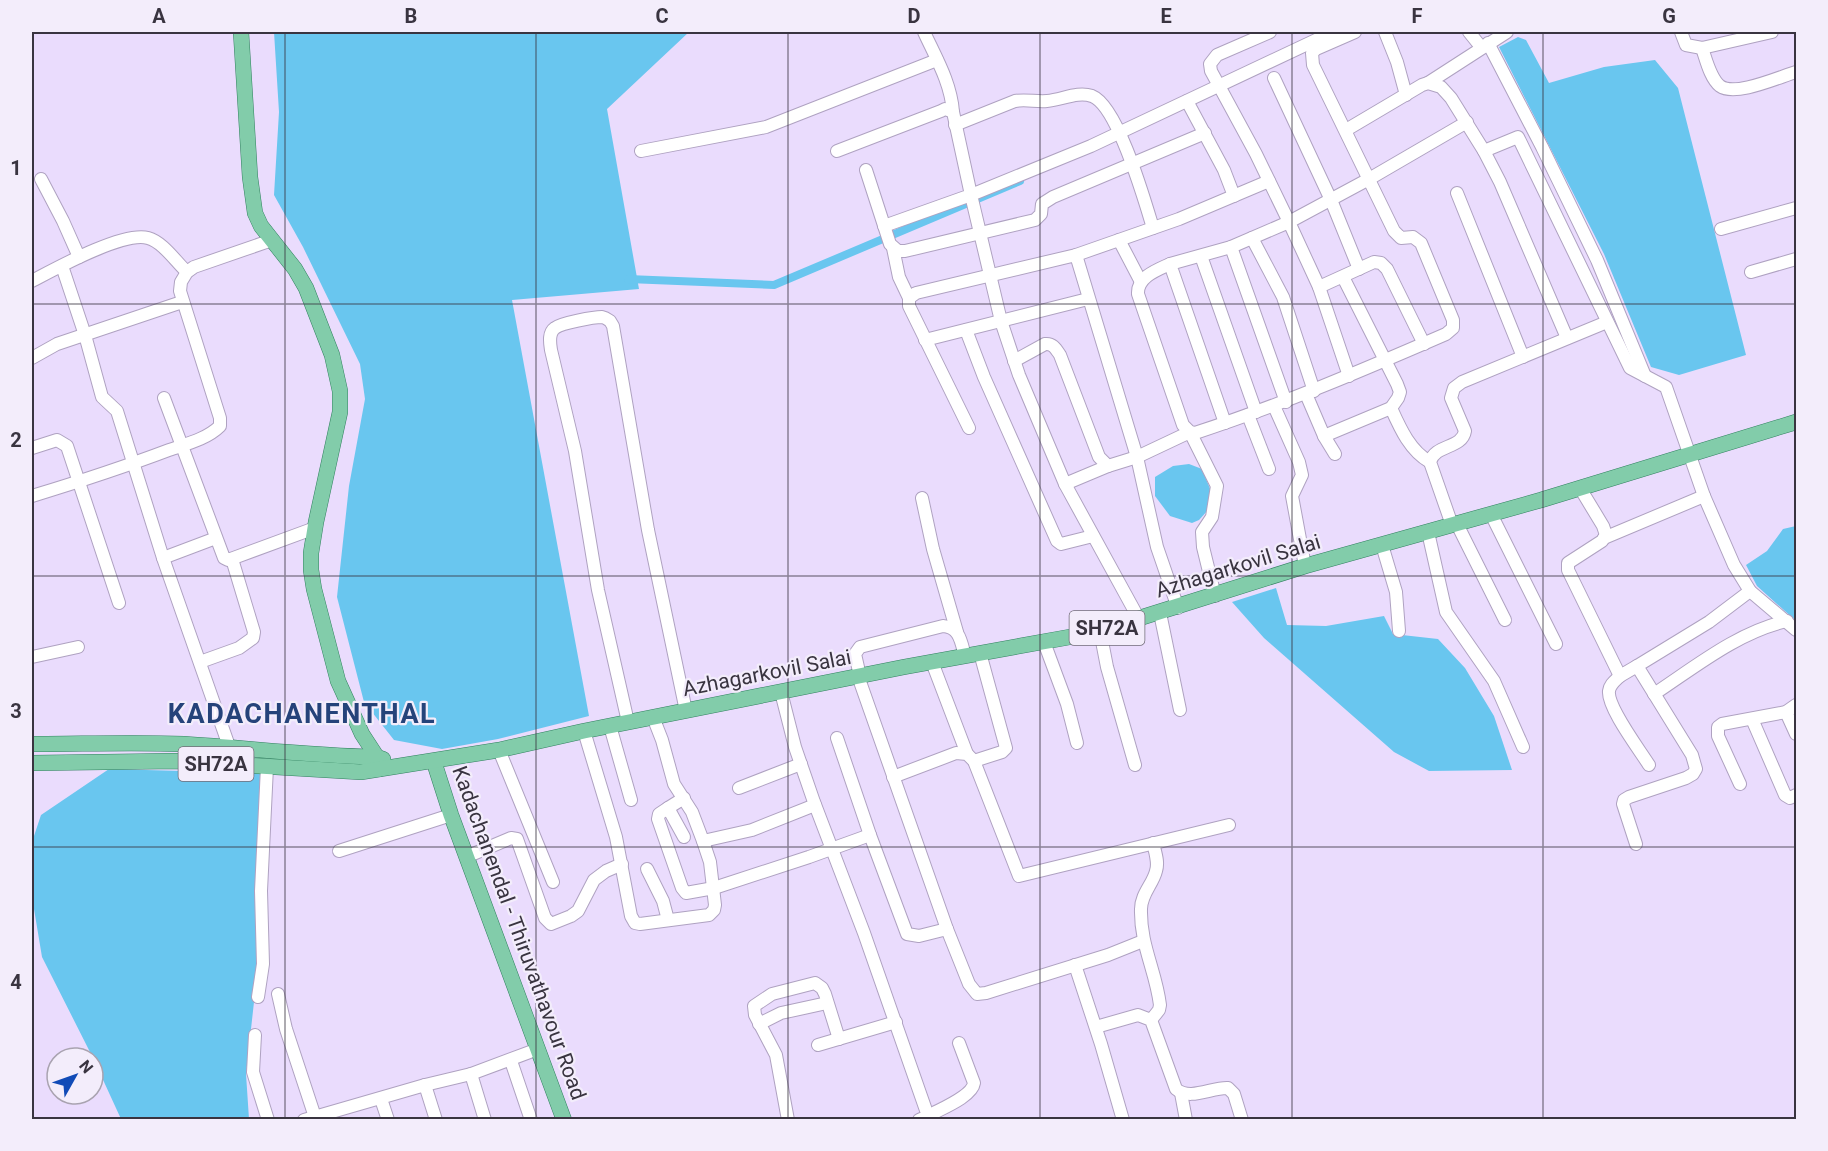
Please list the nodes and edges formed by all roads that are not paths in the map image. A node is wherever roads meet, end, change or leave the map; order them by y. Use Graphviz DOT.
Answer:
graph roads {
  1 [pos="241,32"];
  2 [pos="924,32"];
  3 [pos="1270,32"];
  4 [pos="1333,32"];
  5 [pos="1355,32"];
  6 [pos="1385,32"];
  7 [pos="1469,32"];
  8 [pos="1507,32"];
  9 [pos="1681,32"];
  10 [pos="1772,32"];
  11 [pos="1738,36"];
  12 [pos="1241,37"];
  13 [pos="1485,45"];
  14 [pos="1702,48"];
  15 [pos="937,60"];
  16 [pos="1797,72"];
  17 [pos="1274,78"];
  18 [pos="1428,83"];
  19 [pos="1221,90"];
  20 [pos="1406,94"];
  21 [pos="1189,105"];
  22 [pos="954,118"];
  23 [pos="1467,122"];
  24 [pos="1346,130"];
  25 [pos="1205,134"];
  26 [pos="1121,137"];
  27 [pos="641,151"];
  28 [pos="837,151"];
  29 [pos="1484,151"];
  30 [pos="1132,164"];
  31 [pos="866,170"];
  32 [pos="41,179"];
  33 [pos="1370,179"];
  34 [pos="1269,181"];
  35 [pos="1457,193"];
  36 [pos="1234,196"];
  37 [pos="972,200"];
  38 [pos="1330,200"];
  39 [pos="1797,208"];
  40 [pos="1289,222"];
  41 [pos="1153,228"];
  42 [pos="1721,229"];
  43 [pos="979,233"];
  44 [pos="888,238"];
  45 [pos="1252,238"];
  46 [pos="272,240"];
  47 [pos="1119,240"];
  48 [pos="1231,247"];
  49 [pos="1076,255"];
  50 [pos="1201,256"];
  51 [pos="79,257"];
  52 [pos="1797,259"];
  53 [pos="1170,264"];
  54 [pos="62,266"];
  55 [pos="1359,269"];
  56 [pos="186,272"];
  57 [pos="1751,272"];
  58 [pos="989,277"];
  59 [pos="1342,277"];
  60 [pos="32,281"];
  61 [pos="1141,282"];
  62 [pos="1319,287"];
  63 [pos="909,298"];
  64 [pos="1088,299"];
  65 [pos="182,302"];
  66 [pos="1001,321"];
  67 [pos="1607,321"];
  68 [pos="966,330"];
  69 [pos="85,335"];
  70 [pos="1567,338"];
  71 [pos="925,340"];
  72 [pos="1424,344"];
  73 [pos="1523,357"];
  74 [pos="32,358"];
  75 [pos="1386,360"];
  76 [pos="1014,361"];
  77 [pos="1349,376"];
  78 [pos="1645,376"];
  79 [pos="1310,392"];
  80 [pos="164,398"];
  81 [pos="1280,404"];
  82 [pos="1391,408"];
  83 [pos="1252,414"];
  84 [pos="1797,422"];
  85 [pos="1225,423"];
  86 [pos="969,428"];
  87 [pos="1190,432"];
  88 [pos="1324,436"];
  89 [pos="181,446"];
  90 [pos="32,448"];
  91 [pos="1690,453"];
  92 [pos="1335,454"];
  93 [pos="1137,457"];
  94 [pos="1430,462"];
  95 [pos="135,464"];
  96 [pos="1108,466"];
  97 [pos="1269,469"];
  98 [pos="80,481"];
  99 [pos="1065,484"];
  100 [pos="1580,488"];
  101 [pos="32,496"];
  102 [pos="1704,496"];
  103 [pos="922,498"];
  104 [pos="1491,514"];
  105 [pos="1454,524"];
  106 [pos="315,528"];
  107 [pos="1428,532"];
  108 [pos="1093,536"];
  109 [pos="216,538"];
  110 [pos="1604,538"];
  111 [pos="1382,545"];
  112 [pos="163,558"];
  113 [pos="232,559"];
  114 [pos="1305,566"];
  115 [pos="1750,591"];
  116 [pos="1215,596"];
  117 [pos="119,603"];
  118 [pos="1178,608"];
  119 [pos="1160,613"];
  120 [pos="1139,619"];
  121 [pos="1505,620"];
  122 [pos="1792,625"];
  123 [pos="1100,631"];
  124 [pos="1399,631"];
  125 [pos="957,632"];
  126 [pos="1044,642"];
  127 [pos="1556,644"];
  128 [pos="78,647"];
  129 [pos="973,654"];
  130 [pos="32,657"];
  131 [pos="200,662"];
  132 [pos="932,662"];
  133 [pos="1637,666"];
  134 [pos="859,676"];
  135 [pos="1620,676"];
  136 [pos="781,692"];
  137 [pos="1654,694"];
  138 [pos="1791,708"];
  139 [pos="1180,710"];
  140 [pos="686,711"];
  141 [pos="653,717"];
  142 [pos="1752,719"];
  143 [pos="628,722"];
  144 [pos="610,726"];
  145 [pos="585,731"];
  146 [pos="1797,734"];
  147 [pos="837,738"];
  148 [pos="1077,743"];
  149 [pos="32,744"];
  150 [pos="1523,747"];
  151 [pos="230,748"];
  152 [pos="499,750"];
  153 [pos="970,758"];
  154 [pos="434,762"];
  155 [pos="32,763"];
  156 [pos="378,763"];
  157 [pos="229,764"];
  158 [pos="801,764"];
  159 [pos="1135,765"];
  160 [pos="1649,765"];
  161 [pos="267,767"];
  162 [pos="893,777"];
  163 [pos="1740,784"];
  164 [pos="739,789"];
  165 [pos="1797,795"];
  166 [pos="684,798"];
  167 [pos="631,800"];
  168 [pos="815,805"];
  169 [pos="668,808"];
  170 [pos="451,815"];
  171 [pos="1229,825"];
  172 [pos="870,835"];
  173 [pos="684,837"];
  174 [pos="703,841"];
  175 [pos="1153,843"];
  176 [pos="1636,844"];
  177 [pos="832,848"];
  178 [pos="339,850"];
  179 [pos="466,857"];
  180 [pos="622,864"];
  181 [pos="647,869"];
  182 [pos="553,882"];
  183 [pos="714,888"];
  184 [pos="668,920"];
  185 [pos="947,929"];
  186 [pos="1143,941"];
  187 [pos="1075,964"];
  188 [pos="278,994"];
  189 [pos="258,997"];
  190 [pos="827,1003"];
  191 [pos="1151,1020"];
  192 [pos="896,1022"];
  193 [pos="759,1024"];
  194 [pos="1096,1027"];
  195 [pos="255,1035"];
  196 [pos="839,1039"];
  197 [pos="959,1043"];
  198 [pos="818,1046"];
  199 [pos="538,1049"];
  200 [pos="511,1061"];
  201 [pos="471,1074"];
  202 [pos="424,1085"];
  203 [pos="1181,1093"];
  204 [pos="381,1099"];
  205 [pos="343,1114"];
  206 [pos="310,1118"];
  207 [pos="925,1118"];
  208 [pos="268,1119"];
  209 [pos="388,1119"];
  210 [pos="436,1119"];
  211 [pos="485,1119"];
  212 [pos="531,1119"];
  213 [pos="564,1119"];
  214 [pos="788,1119"];
  215 [pos="1123,1119"];
  216 [pos="1186,1119"];
  217 [pos="1242,1119"];
  1 -- 46 [label="main road"];
  2 -- 15 [label="street"];
  3 -- 12 [label="street"];
  4 -- 19 [label="street"];
  5 -- 24 [label="street"];
  6 -- 20 [label="street"];
  7 -- 13 [label="street"];
  8 -- 13 [label="street"];
  9 -- 14 [label="street"];
  10 -- 11 [label="street"];
  11 -- 14 [label="street"];
  12 -- 19 [label="street"];
  13 -- 18 [label="street"];
  13 -- 78 [label="street"];
  14 -- 16 [label="street"];
  15 -- 22 [label="street"];
  15 -- 27 [label="street"];
  17 -- 38 [label="street"];
  18 -- 20 [label="street"];
  18 -- 23 [label="street"];
  19 -- 21 [label="street"];
  19 -- 34 [label="street"];
  20 -- 24 [label="street"];
  21 -- 25 [label="street"];
  21 -- 26 [label="street"];
  22 -- 26 [label="street"];
  22 -- 28 [label="street"];
  22 -- 37 [label="street"];
  23 -- 29 [label="street"];
  23 -- 33 [label="street"];
  24 -- 33 [label="street"];
  25 -- 30 [label="street"];
  25 -- 36 [label="street"];
  26 -- 30 [label="street"];
  26 -- 37 [label="street"];
  29 -- 67 [label="street"];
  29 -- 70 [label="street"];
  30 -- 41 [label="street"];
  30 -- 43 [label="street"];
  31 -- 44 [label="street"];
  32 -- 51 [label="street"];
  33 -- 38 [label="street"];
  33 -- 72 [label="street"];
  34 -- 36 [label="street"];
  34 -- 40 [label="street"];
  35 -- 73 [label="street"];
  36 -- 41 [label="street"];
  37 -- 43 [label="street"];
  37 -- 44 [label="street"];
  38 -- 40 [label="street"];
  38 -- 55 [label="street"];
  39 -- 42 [label="street"];
  40 -- 45 [label="street"];
  40 -- 62 [label="street"];
  41 -- 47 [label="street"];
  43 -- 44 [label="street"];
  43 -- 58 [label="street"];
  44 -- 63 [label="street"];
  45 -- 48 [label="street"];
  45 -- 79 [label="street"];
  46 -- 56 [label="street"];
  46 -- 106 [label="main road"];
  47 -- 49 [label="street"];
  47 -- 61 [label="street"];
  48 -- 50 [label="street"];
  48 -- 81 [label="street"];
  49 -- 58 [label="street"];
  49 -- 64 [label="street"];
  50 -- 53 [label="street"];
  50 -- 83 [label="street"];
  51 -- 54 [label="street"];
  51 -- 56 [label="street"];
  52 -- 57 [label="street"];
  53 -- 61 [label="street"];
  53 -- 85 [label="street"];
  54 -- 60 [label="street"];
  54 -- 69 [label="street"];
  55 -- 59 [label="street"];
  55 -- 72 [label="street"];
  56 -- 65 [label="street"];
  58 -- 63 [label="street"];
  58 -- 66 [label="street"];
  59 -- 62 [label="street"];
  59 -- 75 [label="street"];
  61 -- 87 [label="street"];
  62 -- 77 [label="street"];
  63 -- 71 [label="street"];
  64 -- 66 [label="street"];
  64 -- 93 [label="street"];
  65 -- 69 [label="street"];
  65 -- 89 [label="street"];
  66 -- 68 [label="street"];
  66 -- 76 [label="street"];
  67 -- 70 [label="street"];
  67 -- 78 [label="street"];
  68 -- 71 [label="street"];
  68 -- 108 [label="street"];
  69 -- 74 [label="street"];
  69 -- 95 [label="street"];
  70 -- 73 [label="street"];
  71 -- 86 [label="street"];
  72 -- 75 [label="street"];
  73 -- 94 [label="street"];
  75 -- 77 [label="street"];
  75 -- 82 [label="street"];
  76 -- 96 [label="street"];
  76 -- 99 [label="street"];
  77 -- 79 [label="street"];
  78 -- 91 [label="street"];
  79 -- 81 [label="street"];
  79 -- 88 [label="street"];
  80 -- 89 [label="street"];
  81 -- 83 [label="street"];
  81 -- 114 [label="street"];
  82 -- 88 [label="street"];
  82 -- 94 [label="street"];
  83 -- 85 [label="street"];
  83 -- 97 [label="street"];
  84 -- 91 [label="main road, Azhagarkovil Salai / SH72A"];
  85 -- 87 [label="street"];
  87 -- 93 [label="street"];
  87 -- 116 [label="street"];
  88 -- 92 [label="street"];
  89 -- 95 [label="street"];
  89 -- 109 [label="street"];
  90 -- 98 [label="street"];
  91 -- 100 [label="main road, Azhagarkovil Salai / SH72A"];
  91 -- 102 [label="street"];
  93 -- 96 [label="street"];
  93 -- 118 [label="street"];
  94 -- 105 [label="street"];
  95 -- 98 [label="street"];
  95 -- 112 [label="street"];
  96 -- 99 [label="street"];
  98 -- 101 [label="street"];
  98 -- 117 [label="street"];
  99 -- 108 [label="street"];
  100 -- 104 [label="main road, Azhagarkovil Salai / SH72A"];
  100 -- 110 [label="street"];
  102 -- 110 [label="street"];
  102 -- 115 [label="street"];
  103 -- 125 [label="street"];
  104 -- 105 [label="main road, Azhagarkovil Salai / SH72A"];
  104 -- 127 [label="street"];
  105 -- 107 [label="main road, Azhagarkovil Salai / SH72A"];
  105 -- 121 [label="street"];
  106 -- 113 [label="street"];
  106 -- 156 [label="main road"];
  107 -- 111 [label="main road, Azhagarkovil Salai / SH72A"];
  107 -- 150 [label="street"];
  108 -- 120 [label="street"];
  109 -- 112 [label="street"];
  109 -- 113 [label="street"];
  110 -- 135 [label="street"];
  111 -- 114 [label="main road, Azhagarkovil Salai / SH72A"];
  111 -- 124 [label="street"];
  112 -- 131 [label="street"];
  113 -- 131 [label="street"];
  114 -- 116 [label="main road, Azhagarkovil Salai / SH72A"];
  115 -- 122 [label="street"];
  115 -- 133 [label="street"];
  116 -- 118 [label="main road, Azhagarkovil Salai / SH72A"];
  118 -- 119 [label="main road, Azhagarkovil Salai / SH72A"];
  119 -- 120 [label="main road, Azhagarkovil Salai / SH72A"];
  119 -- 139 [label="street"];
  120 -- 123 [label="main road, Azhagarkovil Salai / SH72A"];
  122 -- 137 [label="street"];
  123 -- 126 [label="main road, Azhagarkovil Salai / SH72A"];
  123 -- 159 [label="street"];
  125 -- 129 [label="street"];
  125 -- 134 [label="street"];
  126 -- 129 [label="main road, Azhagarkovil Salai / SH72A"];
  126 -- 148 [label="street"];
  128 -- 130 [label="street"];
  129 -- 132 [label="main road, Azhagarkovil Salai / SH72A"];
  129 -- 153 [label="street"];
  131 -- 151 [label="street"];
  132 -- 134 [label="main road, Azhagarkovil Salai / SH72A"];
  132 -- 153 [label="street"];
  133 -- 135 [label="street"];
  133 -- 137 [label="street"];
  134 -- 136 [label="main road, Azhagarkovil Salai / SH72A"];
  134 -- 162 [label="street"];
  135 -- 160 [label="street"];
  136 -- 140 [label="main road, Azhagarkovil Salai / SH72A"];
  136 -- 158 [label="street"];
  137 -- 176 [label="street"];
  138 -- 142 [label="street"];
  138 -- 146 [label="street"];
  140 -- 141 [label="main road, Azhagarkovil Salai / SH72A"];
  140 -- 143 [label="street"];
  141 -- 143 [label="main road, Azhagarkovil Salai / SH72A"];
  141 -- 166 [label="street"];
  142 -- 163 [label="street"];
  142 -- 165 [label="street"];
  143 -- 144 [label="main road, Azhagarkovil Salai / SH72A"];
  144 -- 145 [label="main road, Azhagarkovil Salai / SH72A"];
  144 -- 167 [label="street"];
  145 -- 152 [label="main road, Azhagarkovil Salai / SH72A"];
  145 -- 180 [label="street"];
  147 -- 172 [label="street"];
  149 -- 151 [label="main road, Azhagarkovil Salai / SH72A"];
  151 -- 156 [label="main road, Azhagarkovil Salai / SH72A"];
  151 -- 157 [label="street"];
  152 -- 154 [label="main road, Azhagarkovil Salai / SH72A"];
  152 -- 182 [label="street"];
  153 -- 162 [label="street"];
  153 -- 175 [label="street"];
  154 -- 156 [label="main road, Azhagarkovil Salai / SH72A"];
  154 -- 170 [label="main road, Kadachanendal - Thiruvathavour Road"];
  155 -- 157 [label="main road, Azhagarkovil Salai / SH72A"];
  156 -- 161 [label="main road, Azhagarkovil Salai / SH72A"];
  157 -- 161 [label="main road, Azhagarkovil Salai / SH72A"];
  158 -- 164 [label="street"];
  158 -- 168 [label="street"];
  161 -- 189 [label="street"];
  162 -- 185 [label="street"];
  166 -- 169 [label="street"];
  166 -- 174 [label="street"];
  168 -- 174 [label="street"];
  168 -- 177 [label="street"];
  169 -- 173 [label="street"];
  169 -- 183 [label="street"];
  170 -- 178 [label="street"];
  170 -- 179 [label="main road, Kadachanendal - Thiruvathavour Road"];
  171 -- 175 [label="street"];
  172 -- 177 [label="street"];
  172 -- 185 [label="street"];
  174 -- 183 [label="street"];
  175 -- 186 [label="street"];
  177 -- 183 [label="street"];
  177 -- 192 [label="street"];
  179 -- 180 [label="street"];
  179 -- 199 [label="main road, Kadachanendal - Thiruvathavour Road"];
  180 -- 184 [label="street"];
  181 -- 184 [label="street"];
  183 -- 184 [label="street"];
  185 -- 187 [label="street"];
  186 -- 187 [label="street"];
  186 -- 191 [label="street"];
  187 -- 194 [label="street"];
  188 -- 206 [label="street"];
  190 -- 193 [label="street"];
  190 -- 193 [label="street"];
  190 -- 196 [label="street"];
  191 -- 194 [label="street"];
  191 -- 203 [label="street"];
  192 -- 196 [label="street"];
  192 -- 207 [label="street"];
  193 -- 214 [label="street"];
  194 -- 215 [label="street"];
  195 -- 208 [label="street"];
  196 -- 198 [label="street"];
  197 -- 207 [label="street"];
  199 -- 200 [label="street"];
  199 -- 213 [label="main road, Kadachanendal - Thiruvathavour Road"];
  200 -- 201 [label="street"];
  200 -- 212 [label="street"];
  201 -- 202 [label="street"];
  201 -- 211 [label="street"];
  202 -- 204 [label="street"];
  202 -- 210 [label="street"];
  203 -- 216 [label="street"];
  203 -- 217 [label="street"];
  204 -- 205 [label="street"];
  204 -- 209 [label="street"];
  205 -- 206 [label="street"];
}
